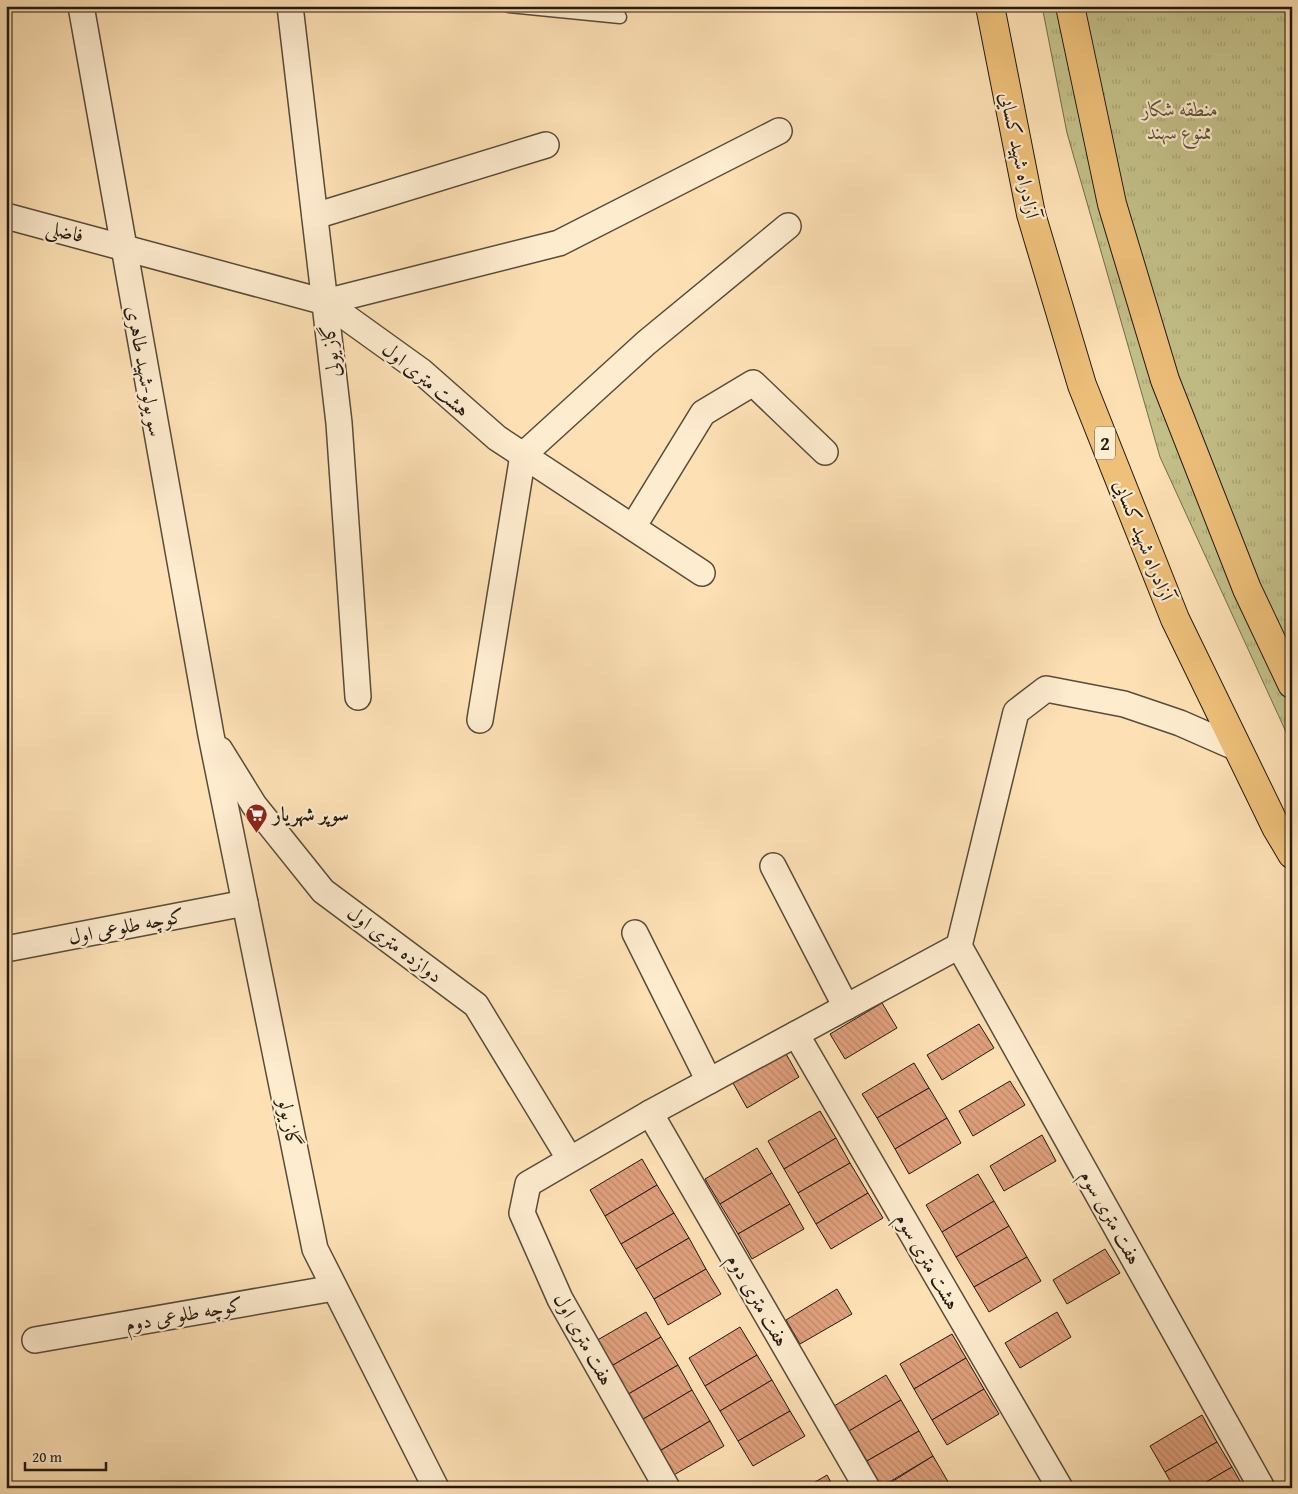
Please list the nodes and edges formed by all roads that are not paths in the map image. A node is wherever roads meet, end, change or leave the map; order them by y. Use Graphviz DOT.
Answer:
graph roads {
  1 [pos="81,6"];
  2 [pos="290,6"];
  3 [pos="509,6"];
  4 [pos="990,6"];
  5 [pos="1070,6"];
  6 [pos="620,17"];
  7 [pos="779,131"];
  8 [pos="546,145"];
  9 [pos="6,216"];
  10 [pos="315,216"];
  11 [pos="788,226"];
  12 [pos="123,246"];
  13 [pos="325,302"];
  14 [pos="825,452"];
  15 [pos="524,455"];
  16 [pos="633,527"];
  17 [pos="702,573"];
  18 [pos="1292,684"];
  19 [pos="358,697"];
  20 [pos="480,720"];
  21 [pos="211,735"];
  22 [pos="1237,748"];
  23 [pos="1292,854"];
  24 [pos="774,866"];
  25 [pos="245,904"];
  26 [pos="635,933"];
  27 [pos="959,946"];
  28 [pos="6,949"];
  29 [pos="846,1007"];
  30 [pos="796,1034"];
  31 [pos="709,1081"];
  32 [pos="650,1113"];
  33 [pos="569,1158"];
  34 [pos="334,1288"];
  35 [pos="35,1340"];
  36 [pos="436,1488"];
  37 [pos="667,1488"];
  38 [pos="867,1488"];
  39 [pos="1060,1488"];
  40 [pos="1262,1488"];
  1 -- 12 [label="street, سو یولو-شهید طاهری"];
  2 -- 10 [label="street, گاز یولی"];
  3 -- 6 [label="lane"];
  4 -- 22 [label="highway, آزادراه شهید کسایی / 2"];
  5 -- 18 [label="highway"];
  7 -- 13 [label="street"];
  8 -- 10 [label="street"];
  9 -- 12 [label="street, فاضلی"];
  10 -- 13 [label="street, گاز یولی"];
  11 -- 15 [label="street"];
  12 -- 13 [label="street, هشت متری اول"];
  12 -- 21 [label="street, سو یولو-شهید طاهری"];
  13 -- 15 [label="street, هشت متری اول"];
  13 -- 19 [label="street, گاز یولی"];
  14 -- 16 [label="street"];
  15 -- 16 [label="street, هشت متری اول"];
  15 -- 20 [label="street"];
  16 -- 17 [label="street, هشت متری اول"];
  21 -- 25 [label="street, گاز یولو"];
  21 -- 33 [label="street, دوازده متری اول"];
  22 -- 23 [label="highway, آزادراه شهید کسایی / 2"];
  22 -- 27 [label="street"];
  24 -- 29 [label="street"];
  25 -- 28 [label="street, کوچه طلوعی اول"];
  25 -- 34 [label="street, گاز یولو"];
  26 -- 31 [label="street"];
  27 -- 29 [label="street"];
  27 -- 40 [label="street, هفت متری سوم"];
  29 -- 30 [label="street"];
  30 -- 31 [label="street"];
  30 -- 39 [label="street, هشت متری سوم"];
  31 -- 32 [label="street"];
  32 -- 33 [label="street"];
  32 -- 38 [label="street, هفت متری دوم"];
  33 -- 37 [label="street, هفت متری اول"];
  34 -- 35 [label="street, کوچه طلوعی دوم"];
  34 -- 36 [label="street, گاز یولو"];
}
